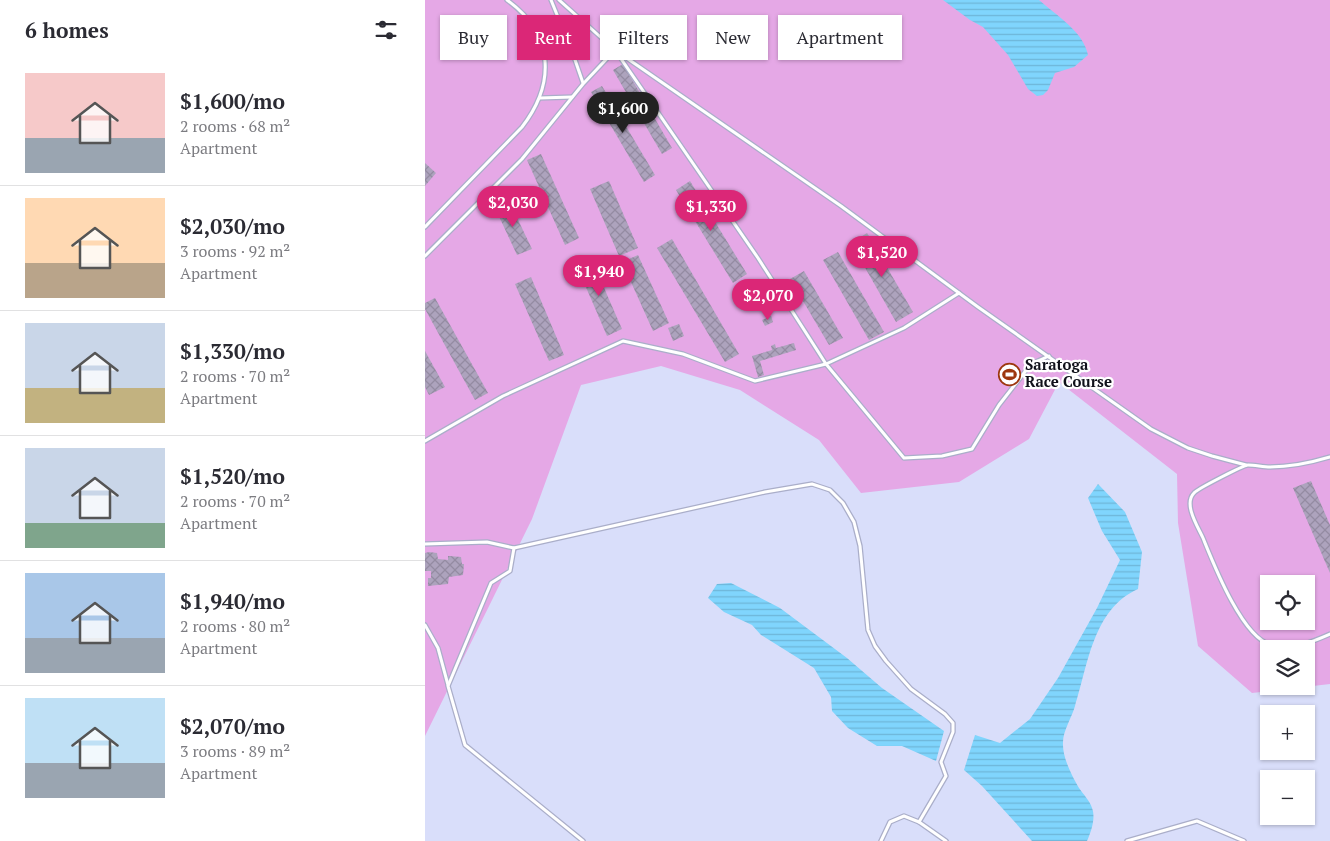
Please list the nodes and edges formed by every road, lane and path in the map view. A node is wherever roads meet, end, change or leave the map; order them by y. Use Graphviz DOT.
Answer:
graph roads {
  1 [pos="507,0"];
  2 [pos="551,0"];
  3 [pos="559,0"];
  4 [pos="600,37"];
  5 [pos="606,60"];
  6 [pos="622,60"];
  7 [pos="630,60"];
  8 [pos="583,84"];
  9 [pos="572,97"];
  10 [pos="540,98"];
  11 [pos="425,227"];
  12 [pos="425,256"];
  13 [pos="959,293"];
  14 [pos="1049,356"];
  15 [pos="826,364"];
  16 [pos="425,441"];
  17 [pos="1330,457"];
  18 [pos="1246,465"];
  19 [pos="425,544"];
  20 [pos="514,548"];
  21 [pos="425,625"];
  22 [pos="1330,634"];
  23 [pos="448,686"];
  24 [pos="919,822"];
  25 [pos="583,841"];
  26 [pos="881,841"];
  27 [pos="946,841"];
  28 [pos="1127,841"];
  29 [pos="1243,841"];
  1 -- 10 [label="lane"];
  2 -- 8 [label="lane"];
  3 -- 4 [label="lane"];
  5 -- 8 [label="lane"];
  6 -- 15 [label="lane"];
  7 -- 13 [label="lane"];
  8 -- 9 [label="lane"];
  9 -- 10 [label="lane"];
  9 -- 12 [label="lane"];
  10 -- 11 [label="lane"];
  13 -- 14 [label="lane"];
  13 -- 15 [label="lane"];
  14 -- 15 [label="lane"];
  14 -- 18 [label="lane"];
  15 -- 16 [label="lane"];
  17 -- 18 [label="lane"];
  18 -- 22 [label="lane"];
  19 -- 20 [label="lane"];
  20 -- 23 [label="lane"];
  20 -- 24 [label="lane"];
  21 -- 23 [label="lane"];
  23 -- 25 [label="lane"];
  24 -- 26 [label="lane"];
  24 -- 27 [label="lane"];
  28 -- 29 [label="lane"];
}
